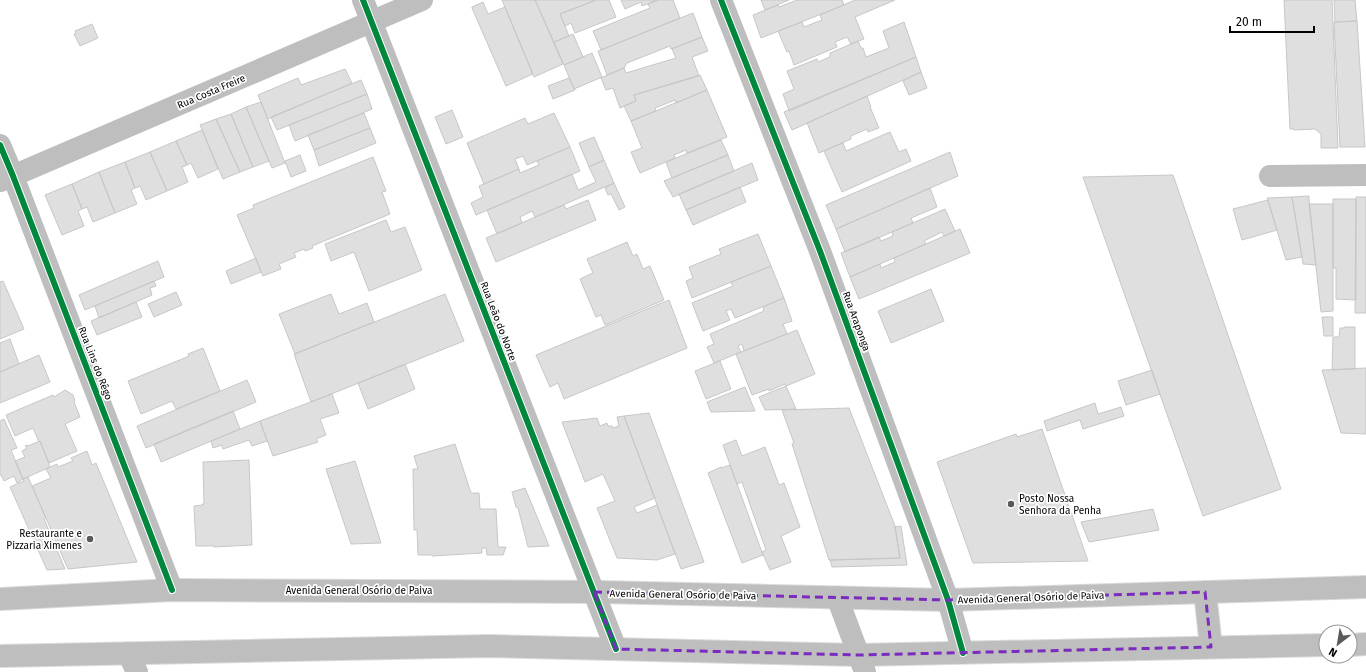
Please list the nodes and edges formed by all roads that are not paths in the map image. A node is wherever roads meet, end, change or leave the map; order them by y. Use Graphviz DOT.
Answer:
graph roads {
  1 [pos="363,0"];
  2 [pos="422,0"];
  3 [pos="721,0"];
  4 [pos="372,22"];
  5 [pos="0,145"];
  6 [pos="1366,175"];
  7 [pos="1270,176"];
  8 [pos="7,179"];
  9 [pos="1366,587"];
  10 [pos="172,590"];
  11 [pos="594,592"];
  12 [pos="1205,592"];
  13 [pos="837,597"];
  14 [pos="0,598"];
  15 [pos="948,600"];
  16 [pos="1318,645"];
  17 [pos="1211,647"];
  18 [pos="616,649"];
  19 [pos="128,653"];
  20 [pos="963,653"];
  21 [pos="0,656"];
  22 [pos="862,664"];
  23 [pos="137,672"];
  1 -- 4 [label="main road, Rua Leão do Norte"];
  2 -- 4 [label="main road, Rua Costa Freire"];
  3 -- 15 [label="main road, Rua Araponga"];
  4 -- 8 [label="main road, Rua Costa Freire"];
  4 -- 11 [label="main road, Rua Leão do Norte"];
  5 -- 8 [label="main road, Rua Lins do Rêgo"];
  6 -- 7 [label="main road"];
  8 -- 10 [label="main road, Rua Lins do Rêgo"];
  9 -- 12 [label="main road, Avenida General Osório de Paiva"];
  10 -- 11 [label="main road, Avenida General Osório de Paiva"];
  10 -- 14 [label="main road, Avenida General Osório de Paiva"];
  11 -- 13 [label="main road, Avenida General Osório de Paiva"];
  11 -- 18 [label="main road, Rua Leão do Norte"];
  12 -- 15 [label="main road, Avenida General Osório de Paiva"];
  12 -- 17 [label="main road"];
  13 -- 15 [label="main road, Avenida General Osório de Paiva"];
  13 -- 22 [label="main road"];
  15 -- 20 [label="main road, Rua Araponga"];
  16 -- 17 [label="main road"];
  17 -- 20 [label="main road"];
  18 -- 19 [label="main road"];
  18 -- 22 [label="main road"];
  19 -- 21 [label="main road"];
  19 -- 23 [label="main road"];
  20 -- 22 [label="main road"];
}
